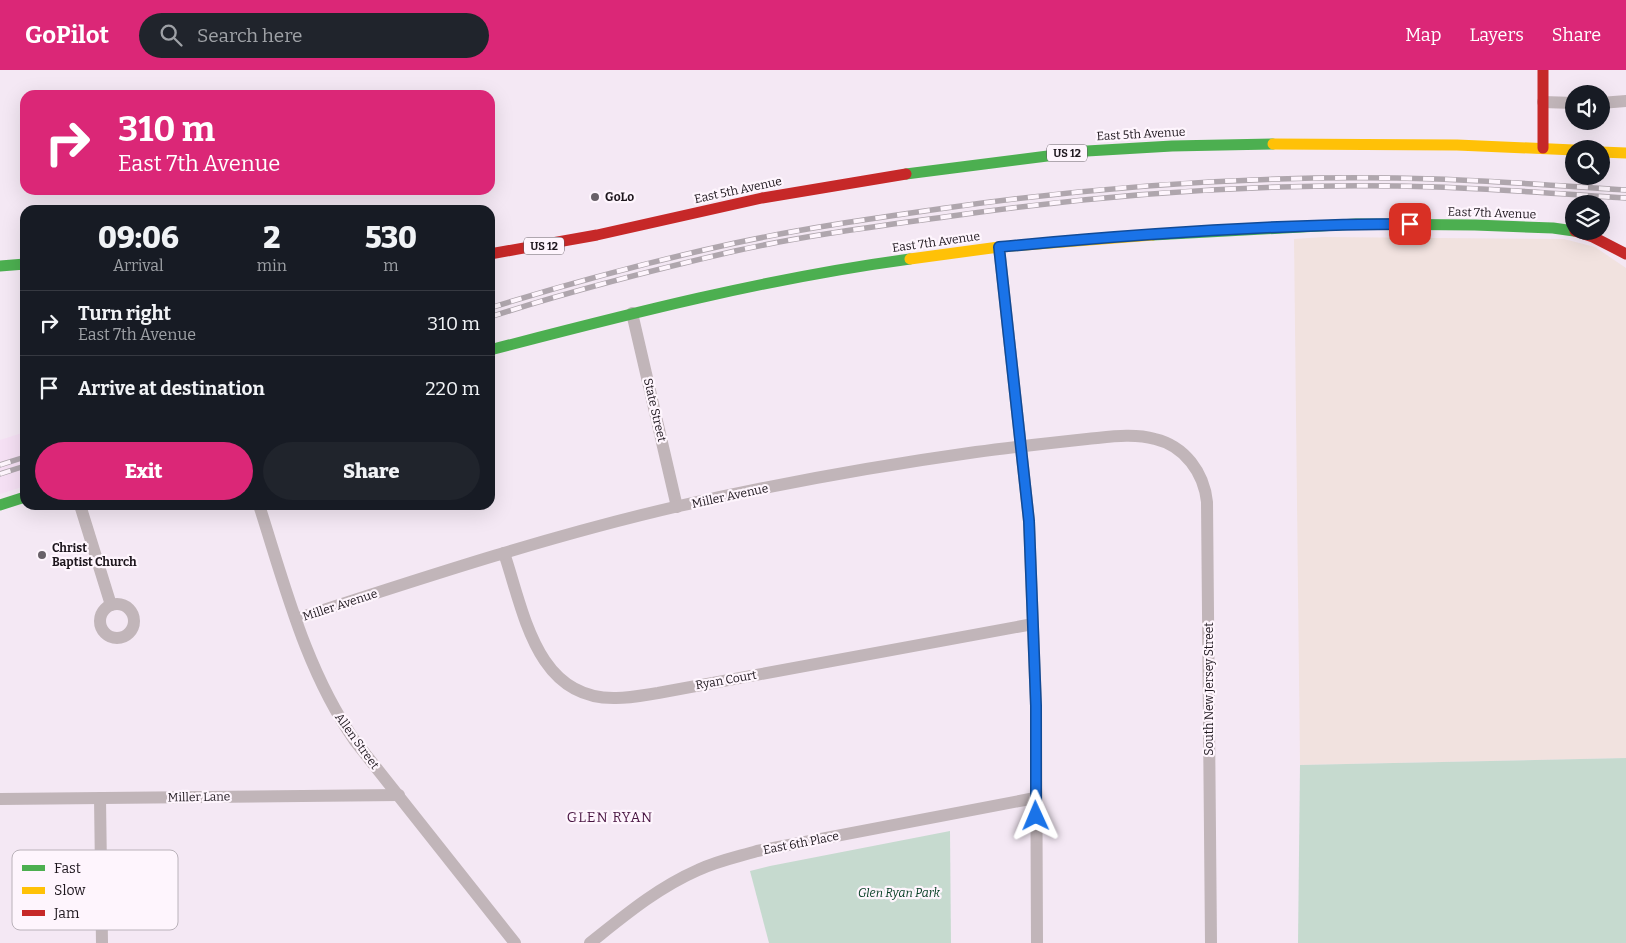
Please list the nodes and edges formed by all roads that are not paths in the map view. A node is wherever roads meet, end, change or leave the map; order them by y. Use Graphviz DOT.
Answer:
graph roads {
  1 [pos="1543,70"];
  2 [pos="1626,101"];
  3 [pos="1543,102"];
  4 [pos="1565,102"];
  5 [pos="1610,103"];
  6 [pos="1543,148"];
  7 [pos="1565,149"];
  8 [pos="1610,152"];
  9 [pos="1626,153"];
  10 [pos="1565,230"];
  11 [pos="1600,240"];
  12 [pos="999,247"];
  13 [pos="495,253"];
  14 [pos="1626,254"];
  15 [pos="20,264"];
  16 [pos="0,266"];
  17 [pos="632,313"];
  18 [pos="495,349"];
  19 [pos="1021,445"];
  20 [pos="1175,447"];
  21 [pos="20,499"];
  22 [pos="0,505"];
  23 [pos="677,507"];
  24 [pos="82,510"];
  25 [pos="261,510"];
  26 [pos="504,553"];
  27 [pos="111,605"];
  28 [pos="296,619"];
  29 [pos="1032,624"];
  30 [pos="399,795"];
  31 [pos="100,798"];
  32 [pos="1035,798"];
  33 [pos="0,799"];
  34 [pos="101,850"];
  35 [pos="102,930"];
  36 [pos="102,943"];
  37 [pos="515,943"];
  38 [pos="590,943"];
  39 [pos="1037,943"];
  40 [pos="1211,943"];
  1 -- 3 [label="street"];
  2 -- 5 [label="street"];
  3 -- 4 [label="street"];
  3 -- 6 [label="street"];
  6 -- 7 [label="street, East 5th Avenue / US 12"];
  6 -- 13 [label="street, East 5th Avenue / US 12"];
  8 -- 9 [label="street"];
  10 -- 12 [label="street, East 7th Avenue"];
  11 -- 14 [label="street, East 7th Avenue"];
  12 -- 17 [label="street, East 7th Avenue"];
  12 -- 19 [label="street"];
  15 -- 16 [label="street"];
  17 -- 18 [label="street, East 7th Avenue"];
  17 -- 23 [label="street, State Street"];
  19 -- 20 [label="street, Miller Avenue"];
  19 -- 23 [label="street, Miller Avenue"];
  19 -- 29 [label="street"];
  20 -- 40 [label="street, South New Jersey Street"];
  21 -- 22 [label="street"];
  23 -- 26 [label="street, Miller Avenue"];
  24 -- 27 [label="street"];
  25 -- 28 [label="street, Allen Street"];
  26 -- 28 [label="street, Miller Avenue"];
  26 -- 29 [label="street, Ryan Court"];
  28 -- 30 [label="street, Allen Street"];
  29 -- 32 [label="street"];
  30 -- 31 [label="street, Miller Lane"];
  30 -- 37 [label="street, Allen Street"];
  31 -- 33 [label="street, Miller Lane"];
  31 -- 34 [label="street"];
  32 -- 38 [label="street, East 6th Place"];
  32 -- 39 [label="street"];
  35 -- 36 [label="street"];
}
